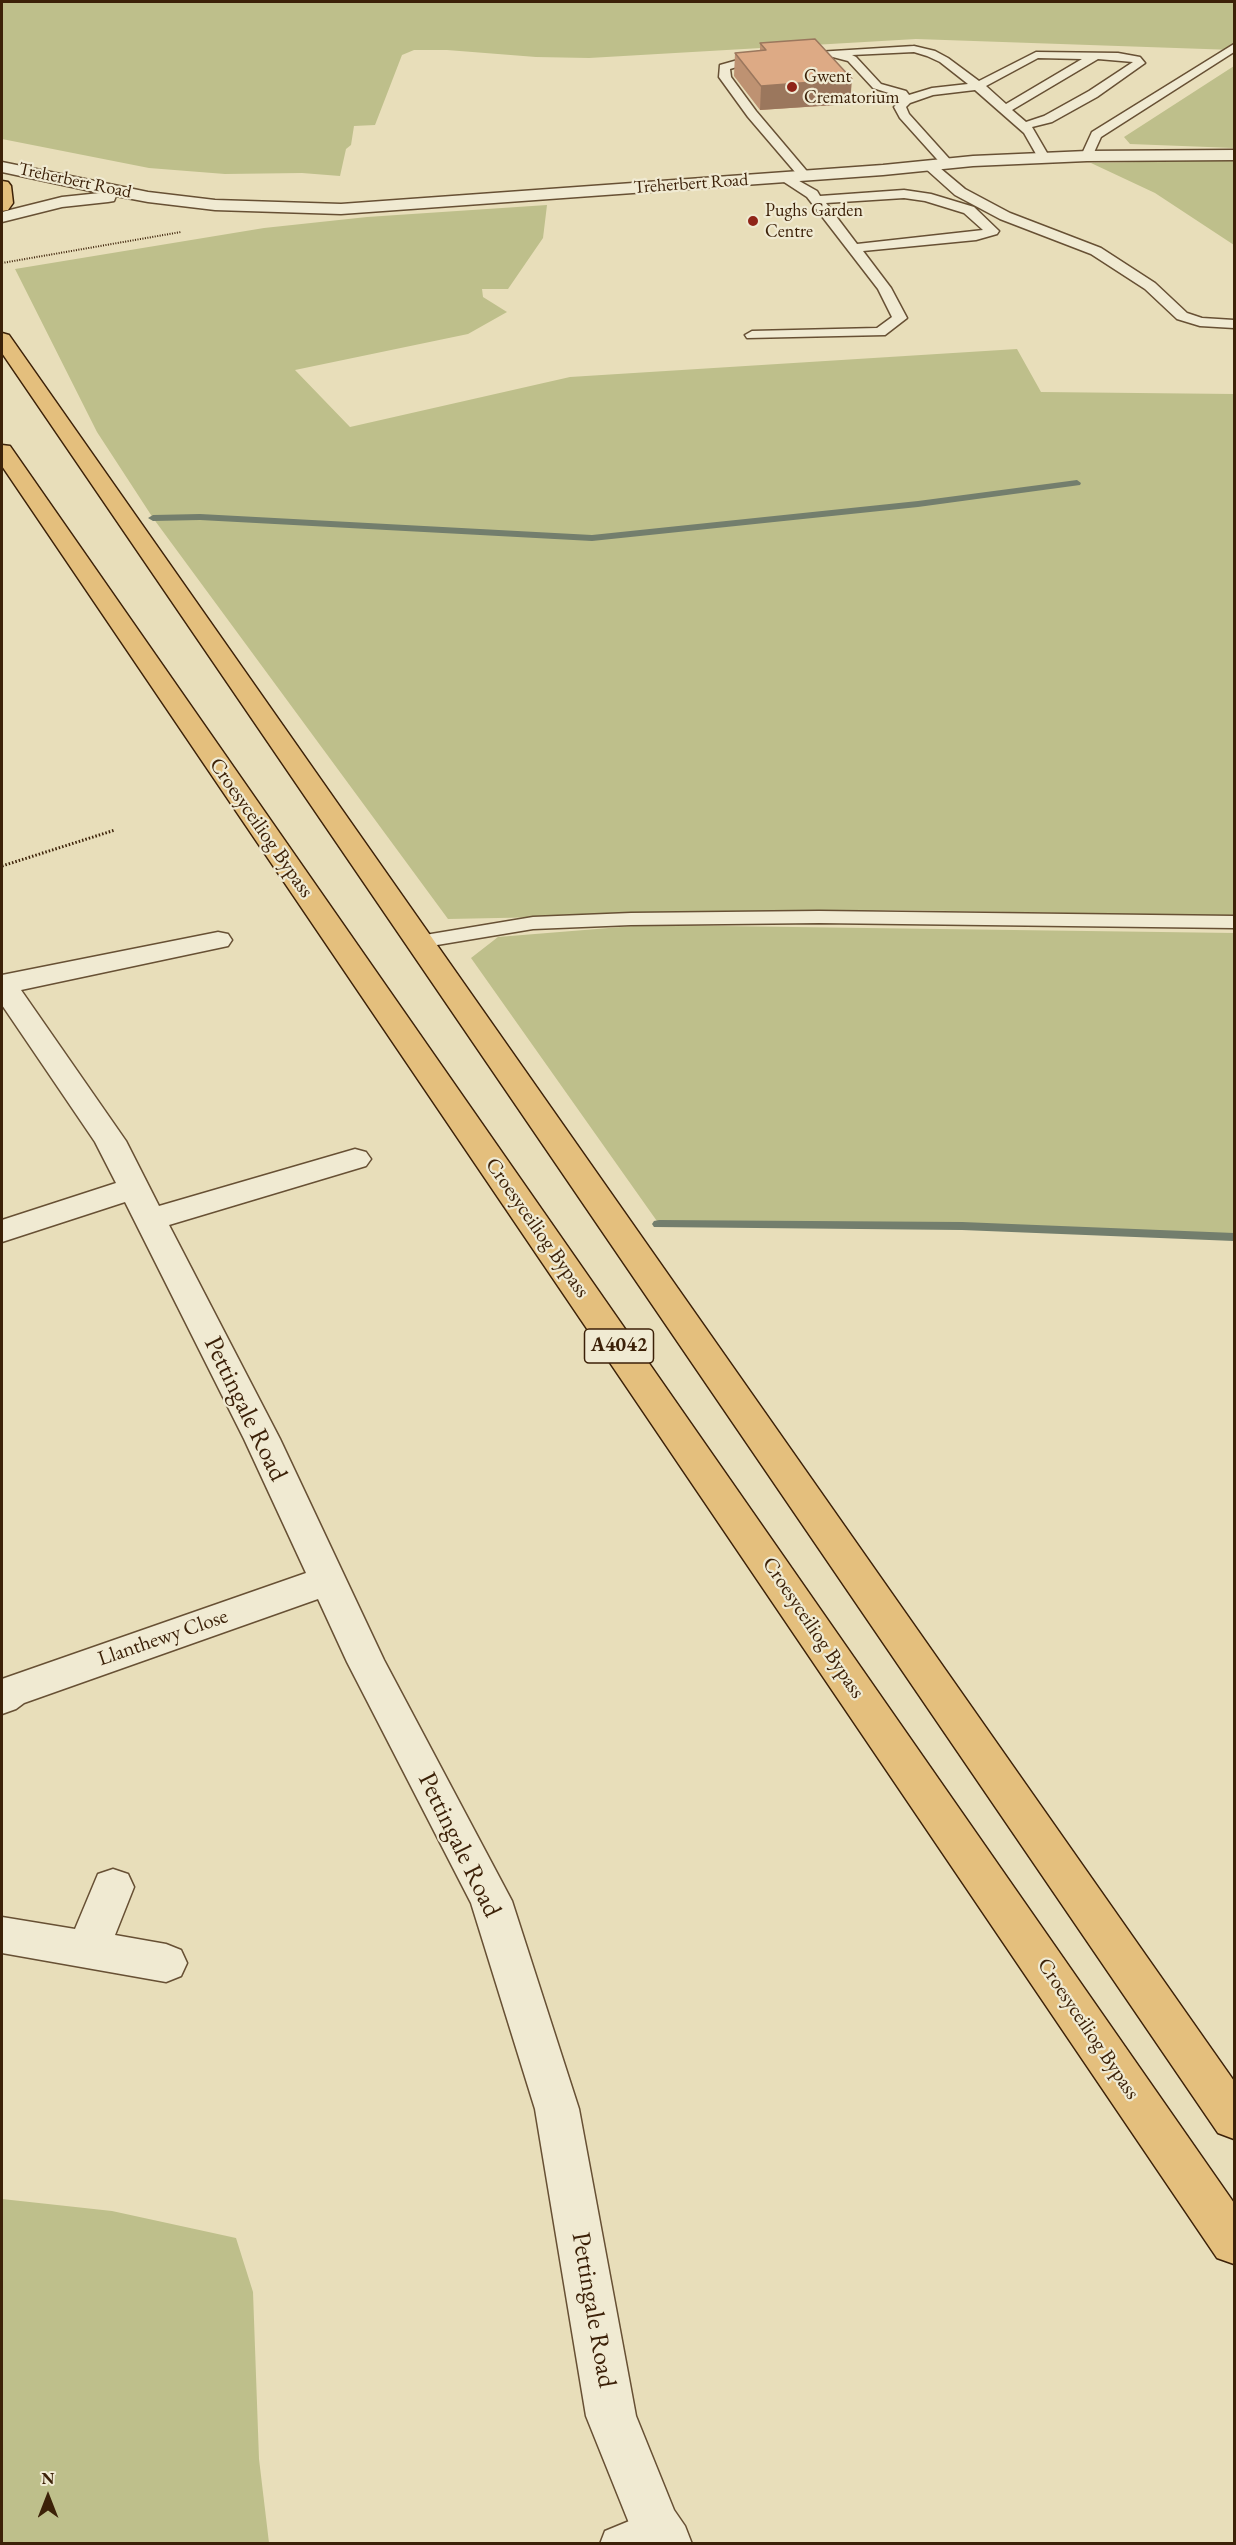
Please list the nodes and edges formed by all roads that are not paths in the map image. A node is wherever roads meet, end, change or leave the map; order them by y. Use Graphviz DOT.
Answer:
graph roads {
  1 [pos="1234,47"];
  2 [pos="829,53"];
  3 [pos="1095,56"];
  4 [pos="978,86"];
  5 [pos="906,100"];
  6 [pos="1005,109"];
  7 [pos="1024,126"];
  8 [pos="1234,154"];
  9 [pos="1087,156"];
  10 [pos="1044,158"];
  11 [pos="939,165"];
  12 [pos="2,167"];
  13 [pos="805,176"];
  14 [pos="785,177"];
  15 [pos="2,186"];
  16 [pos="148,196"];
  17 [pos="816,200"];
  18 [pos="2,206"];
  19 [pos="2,217"];
  20 [pos="854,248"];
  21 [pos="1234,324"];
  22 [pos="752,335"];
  23 [pos="2,339"];
  24 [pos="2,451"];
  25 [pos="1234,922"];
  26 [pos="218,940"];
  27 [pos="419,942"];
  28 [pos="2,984"];
  29 [pos="355,1159"];
  30 [pos="142,1204"];
  31 [pos="2,1231"];
  32 [pos="327,1581"];
  33 [pos="2,1698"];
  34 [pos="113,1887"];
  35 [pos="2,1935"];
  36 [pos="88,1949"];
  37 [pos="166,1963"];
  38 [pos="1234,2118"];
  39 [pos="1234,2242"];
  40 [pos="662,2536"];
  41 [pos="618,2544"];
  1 -- 9 [label="lane"];
  2 -- 4 [label="lane"];
  2 -- 5 [label="lane"];
  2 -- 13 [label="lane"];
  3 -- 4 [label="lane"];
  3 -- 6 [label="lane"];
  3 -- 7 [label="lane"];
  4 -- 5 [label="lane"];
  4 -- 6 [label="lane"];
  5 -- 11 [label="lane"];
  6 -- 7 [label="lane"];
  7 -- 10 [label="lane"];
  8 -- 9 [label="street, Treherbert Road"];
  9 -- 10 [label="street, Treherbert Road"];
  10 -- 11 [label="street, Treherbert Road"];
  11 -- 13 [label="street, Treherbert Road"];
  11 -- 21 [label="lane"];
  12 -- 16 [label="street, Treherbert Road"];
  13 -- 14 [label="street, Treherbert Road"];
  14 -- 16 [label="street, Treherbert Road"];
  14 -- 17 [label="lane"];
  15 -- 18 [label="highway"];
  16 -- 19 [label="street, Treherbert Road"];
  17 -- 20 [label="lane"];
  17 -- 20 [label="lane"];
  20 -- 22 [label="lane"];
  23 -- 27 [label="highway, A4042"];
  24 -- 39 [label="highway, Croesyceiliog Bypass / A4042"];
  25 -- 27 [label="lane"];
  26 -- 28 [label="street, Pettingale Road"];
  27 -- 38 [label="highway, A4042"];
  28 -- 30 [label="street, Pettingale Road"];
  29 -- 30 [label="street"];
  30 -- 31 [label="street"];
  30 -- 32 [label="street, Pettingale Road"];
  32 -- 33 [label="street, Llanthewy Close"];
  32 -- 40 [label="street, Pettingale Road"];
  34 -- 36 [label="street"];
  35 -- 36 [label="street"];
  36 -- 37 [label="street"];
  40 -- 41 [label="lane"];
}
